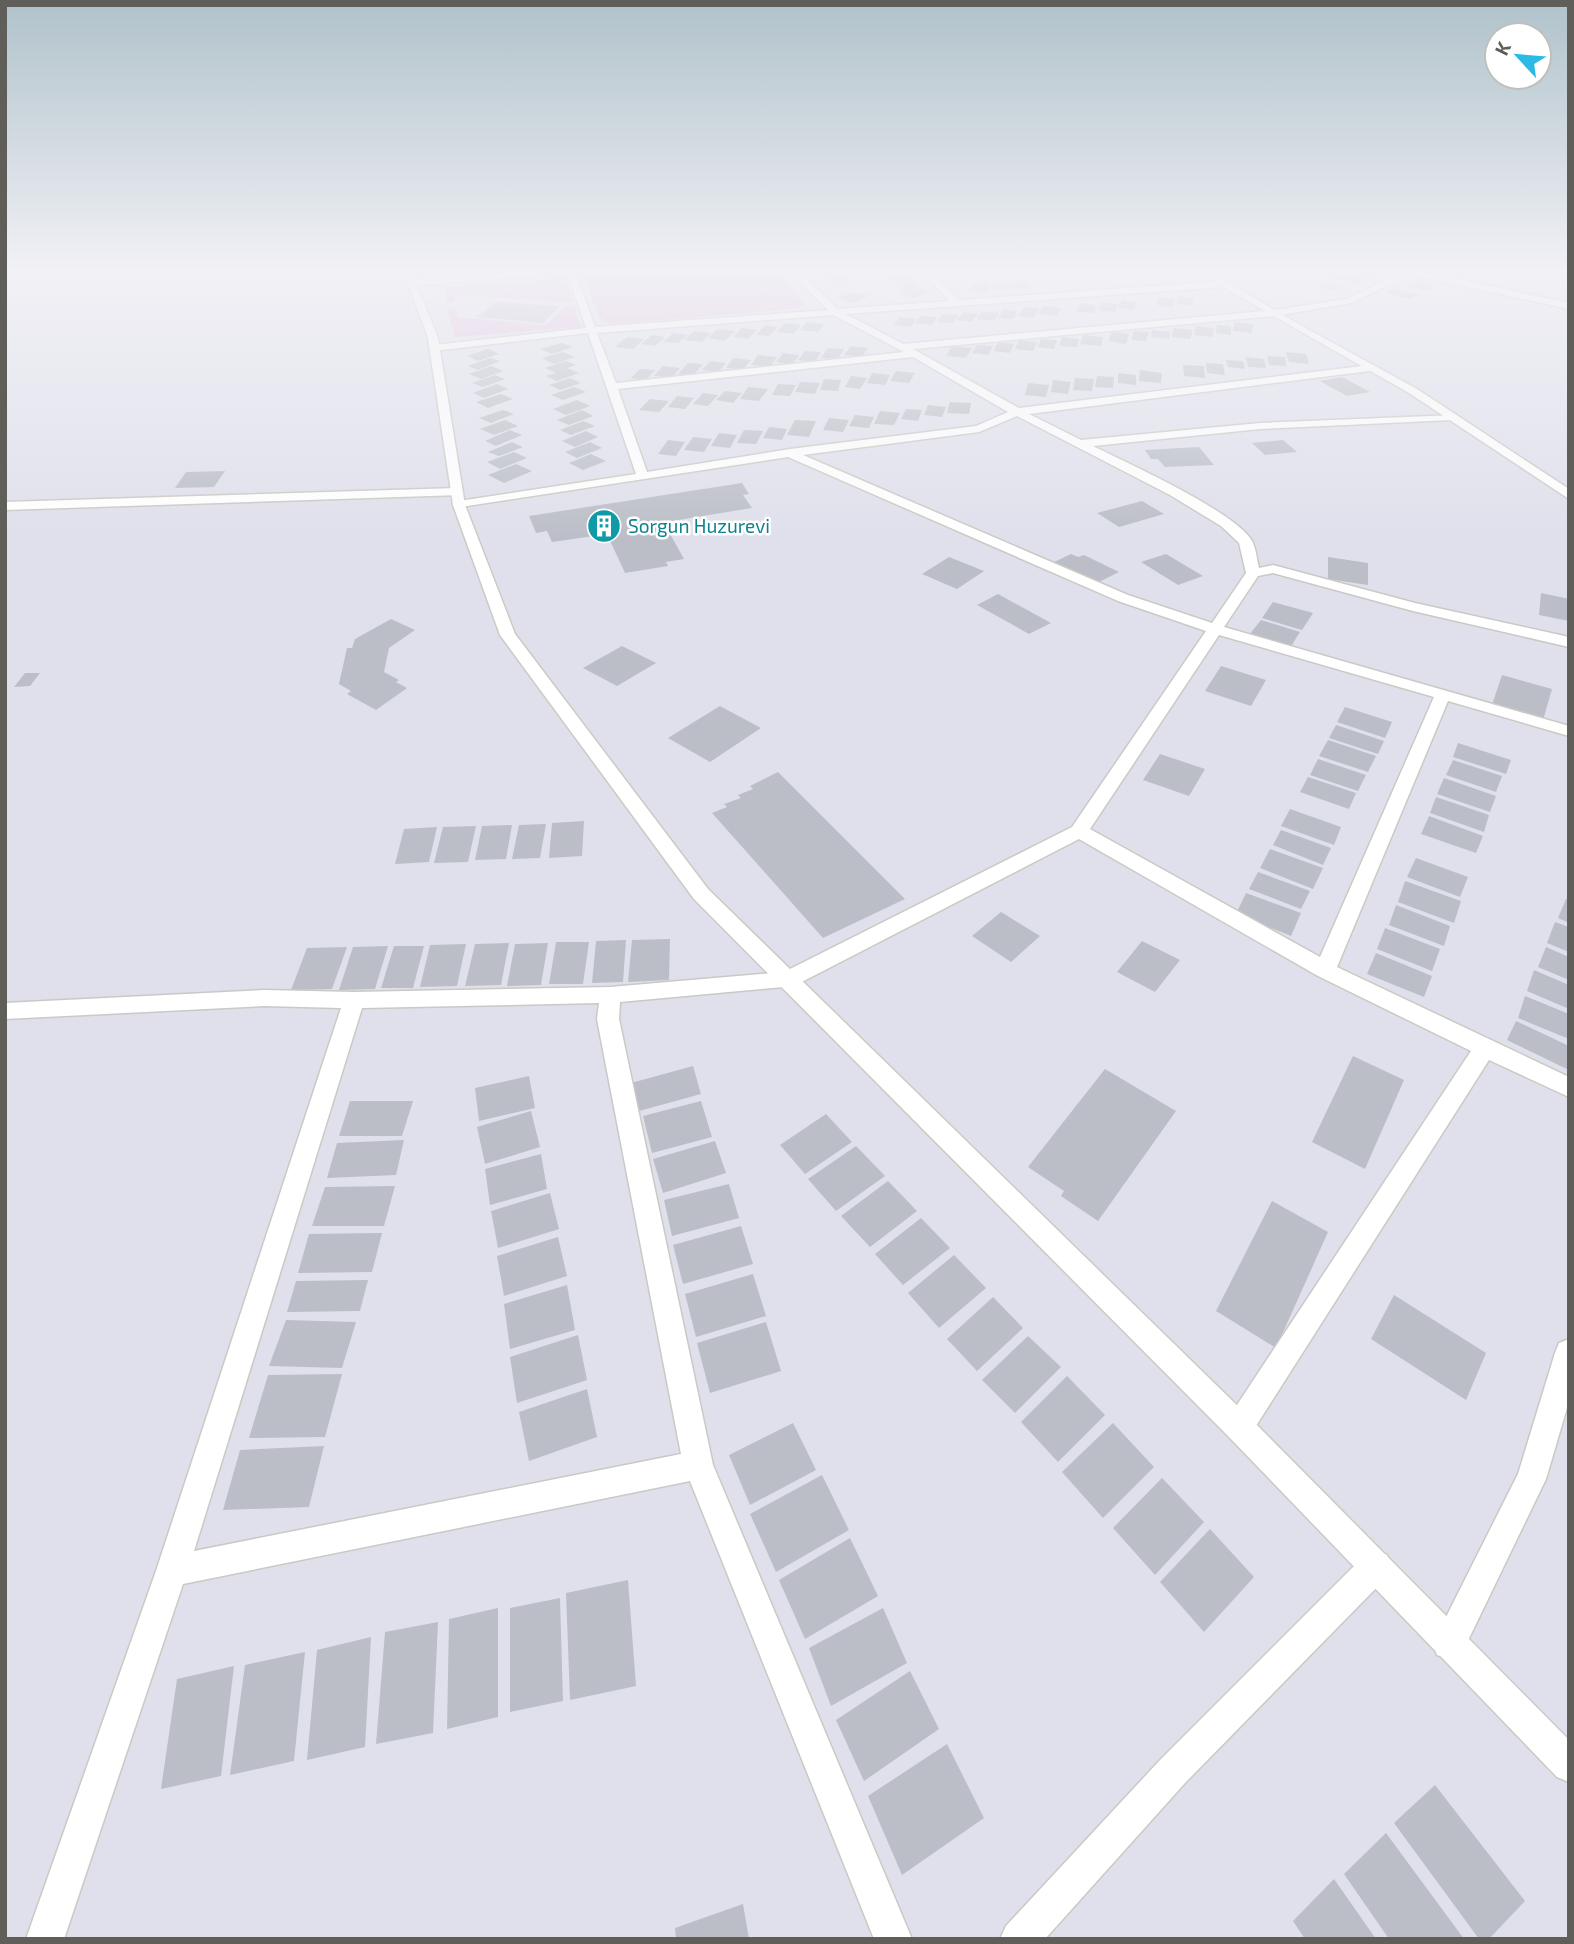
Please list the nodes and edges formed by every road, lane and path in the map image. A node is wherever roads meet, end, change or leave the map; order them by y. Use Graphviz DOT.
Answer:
graph roads {
  1 [pos="436,359"];
  2 [pos="601,359"];
  3 [pos="871,359"];
  4 [pos="923,359"];
  5 [pos="1354,359"];
  6 [pos="1370,368"];
  7 [pos="610,387"];
  8 [pos="1017,412"];
  9 [pos="1452,417"];
  10 [pos="1079,444"];
  11 [pos="790,453"];
  12 [pos="643,477"];
  13 [pos="1569,495"];
  14 [pos="458,498"];
  15 [pos="5,506"];
  16 [pos="1252,573"];
  17 [pos="1214,629"];
  18 [pos="1569,642"];
  19 [pos="1442,696"];
  20 [pos="1569,731"];
  21 [pos="1079,831"];
  22 [pos="1325,970"];
  23 [pos="788,979"];
  24 [pos="610,995"];
  25 [pos="354,1000"];
  26 [pos="5,1011"];
  27 [pos="1484,1049"];
  28 [pos="1569,1088"];
  29 [pos="1569,1353"];
  30 [pos="1239,1427"];
  31 [pos="698,1465"];
  32 [pos="1376,1566"];
  33 [pos="172,1571"];
  34 [pos="1449,1643"];
  35 [pos="1569,1765"];
  36 [pos="45,1939"];
  37 [pos="893,1939"];
  38 [pos="1019,1939"];
  1 -- 14 [label="street"];
  2 -- 7 [label="street"];
  3 -- 7 [label="street"];
  4 -- 8 [label="street"];
  5 -- 6 [label="street"];
  6 -- 8 [label="street"];
  6 -- 9 [label="street"];
  7 -- 12 [label="street"];
  8 -- 10 [label="street"];
  8 -- 11 [label="street"];
  9 -- 10 [label="street"];
  9 -- 13 [label="street"];
  10 -- 16 [label="street"];
  11 -- 12 [label="street"];
  11 -- 17 [label="street"];
  12 -- 14 [label="street"];
  14 -- 15 [label="street"];
  14 -- 23 [label="street"];
  16 -- 17 [label="street"];
  16 -- 18 [label="street"];
  17 -- 19 [label="street"];
  17 -- 21 [label="street"];
  19 -- 20 [label="street"];
  19 -- 22 [label="street"];
  21 -- 22 [label="street"];
  21 -- 23 [label="street"];
  22 -- 27 [label="street"];
  23 -- 24 [label="street"];
  23 -- 30 [label="street"];
  24 -- 25 [label="street"];
  24 -- 31 [label="street"];
  25 -- 26 [label="street"];
  25 -- 33 [label="street"];
  27 -- 28 [label="street"];
  27 -- 30 [label="street"];
  29 -- 34 [label="street"];
  30 -- 32 [label="street"];
  31 -- 33 [label="street"];
  31 -- 37 [label="street"];
  32 -- 34 [label="street"];
  32 -- 38 [label="street"];
  33 -- 36 [label="street"];
  34 -- 35 [label="street"];
}
